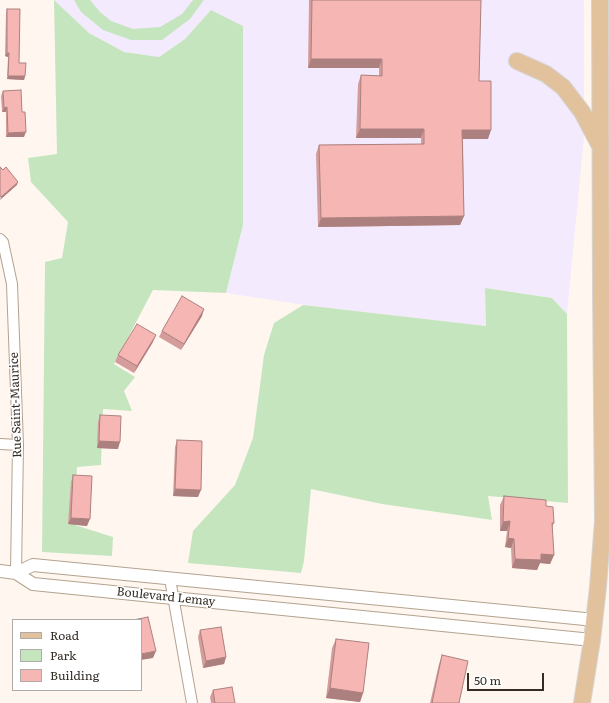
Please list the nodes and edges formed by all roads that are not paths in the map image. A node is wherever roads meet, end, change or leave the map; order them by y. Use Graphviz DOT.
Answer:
graph roads {
  1 [pos="600,0"];
  2 [pos="517,61"];
  3 [pos="601,147"];
  4 [pos="0,238"];
  5 [pos="0,444"];
  6 [pos="18,445"];
  7 [pos="0,571"];
  8 [pos="16,573"];
  9 [pos="170,579"];
  10 [pos="320,593"];
  11 [pos="173,598"];
  12 [pos="485,609"];
  13 [pos="320,613"];
  14 [pos="594,620"];
  15 [pos="485,629"];
  16 [pos="592,640"];
  17 [pos="192,703"];
  18 [pos="582,703"];
  1 -- 3 [label="main road"];
  2 -- 3 [label="main road"];
  3 -- 14 [label="main road"];
  4 -- 6 [label="street, Rue Saint-Maurice"];
  5 -- 6 [label="street"];
  6 -- 8 [label="street, Rue Saint-Maurice"];
  7 -- 8 [label="street, Boulevard Lemay"];
  8 -- 9 [label="street, Boulevard Lemay"];
  8 -- 11 [label="street, Boulevard Lemay"];
  9 -- 10 [label="street, Boulevard Lemay"];
  9 -- 11 [label="street"];
  10 -- 12 [label="street, Boulevard Lemay"];
  10 -- 13 [label="street"];
  11 -- 13 [label="street, Boulevard Lemay"];
  11 -- 17 [label="street"];
  12 -- 14 [label="street, Boulevard Lemay"];
  12 -- 15 [label="street"];
  13 -- 15 [label="street, Boulevard Lemay"];
  14 -- 16 [label="main road"];
  15 -- 16 [label="street, Boulevard Lemay"];
  16 -- 18 [label="main road"];
}
